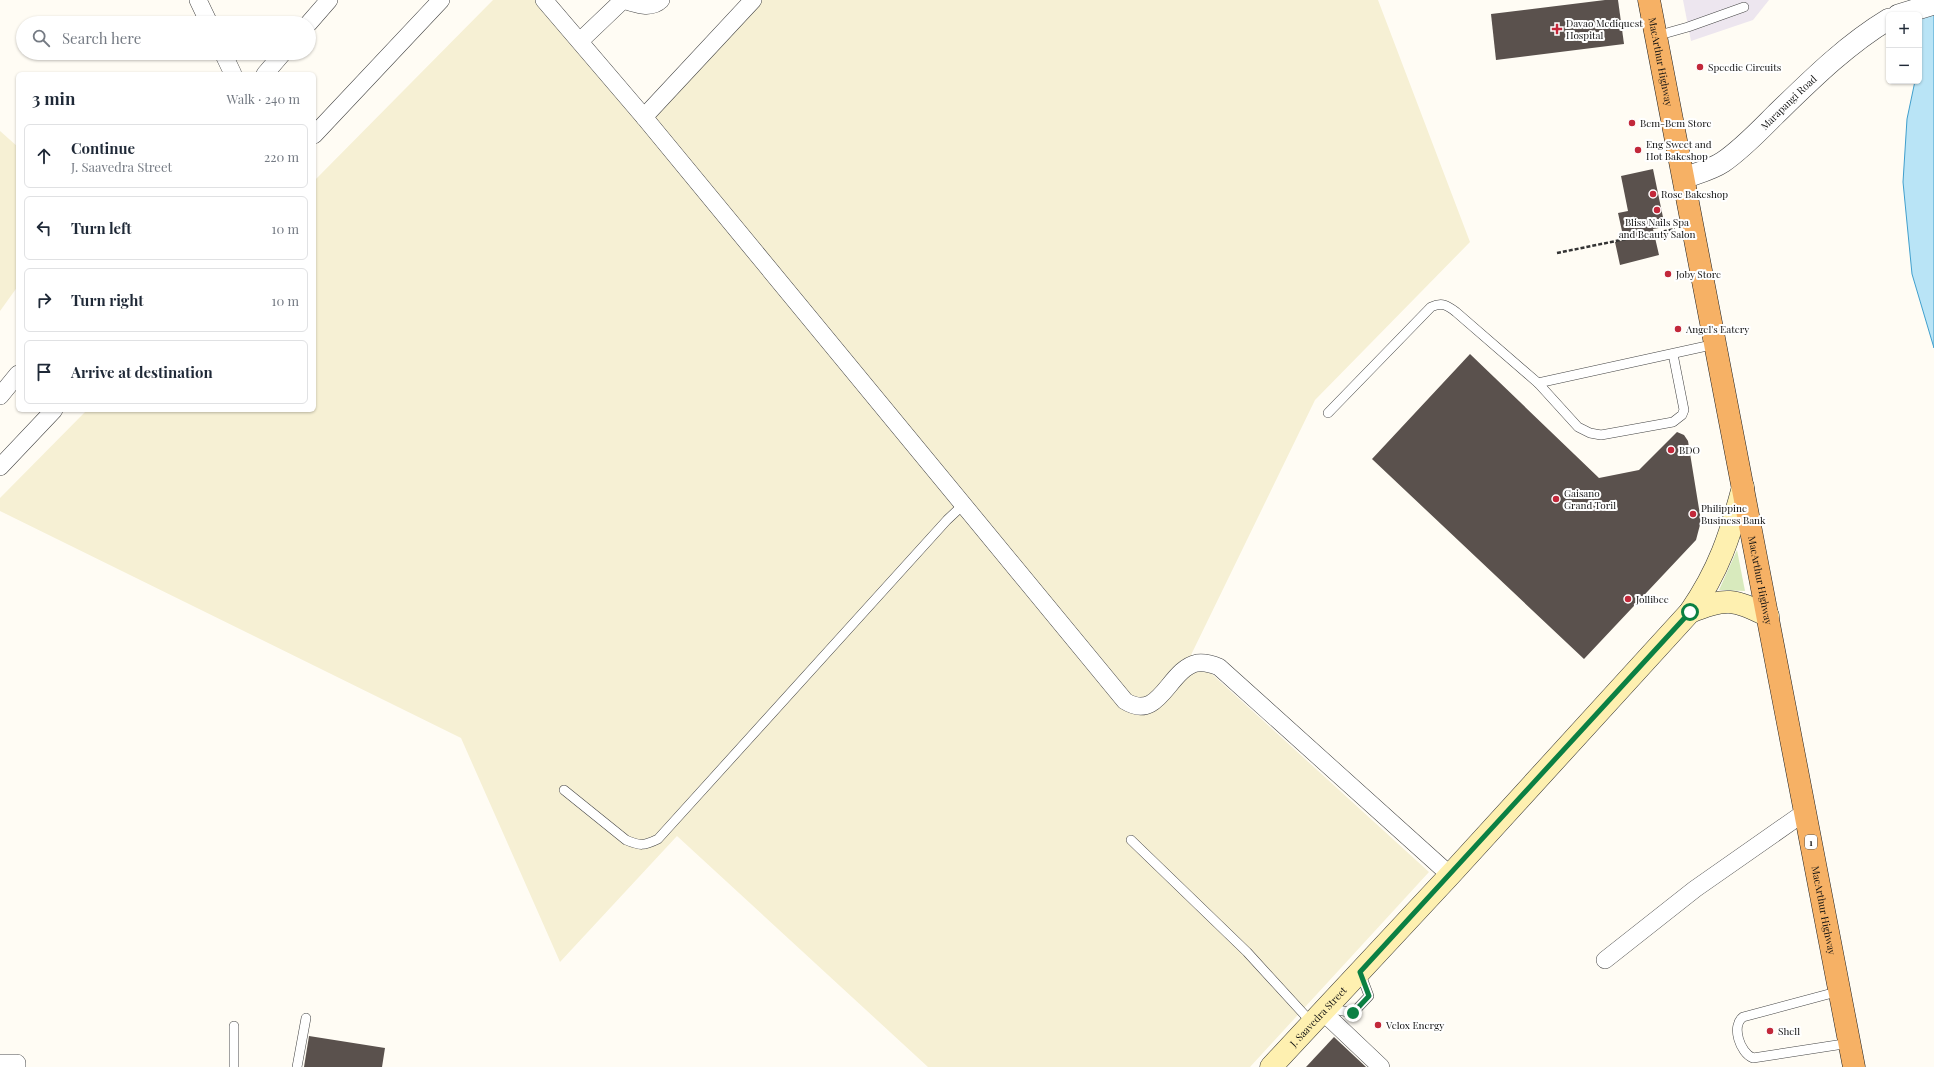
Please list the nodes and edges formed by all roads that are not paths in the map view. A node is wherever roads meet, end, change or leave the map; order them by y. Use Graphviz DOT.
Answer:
graph roads {
  1 [pos="198,0"];
  2 [pos="329,0"];
  3 [pos="441,0"];
  4 [pos="544,0"];
  5 [pos="624,0"];
  6 [pos="661,0"];
  7 [pos="753,0"];
  8 [pos="1649,0"];
  9 [pos="1934,4"];
  10 [pos="1744,7"];
  11 [pos="1908,12"];
  12 [pos="206,16"];
  13 [pos="315,16"];
  14 [pos="1886,22"];
  15 [pos="1656,36"];
  16 [pos="580,41"];
  17 [pos="226,60"];
  18 [pos="277,60"];
  19 [pos="232,72"];
  20 [pos="267,72"];
  21 [pos="644,117"];
  22 [pos="316,133"];
  23 [pos="1684,178"];
  24 [pos="1716,344"];
  25 [pos="1673,354"];
  26 [pos="16,376"];
  27 [pos="1538,383"];
  28 [pos="0,396"];
  29 [pos="52,412"];
  30 [pos="1328,413"];
  31 [pos="0,467"];
  32 [pos="1743,487"];
  33 [pos="964,504"];
  34 [pos="1690,612"];
  35 [pos="1768,616"];
  36 [pos="564,790"];
  37 [pos="1805,812"];
  38 [pos="1131,840"];
  39 [pos="1450,875"];
  40 [pos="1605,960"];
  41 [pos="1840,992"];
  42 [pos="1321,1014"];
  43 [pos="306,1018"];
  44 [pos="234,1026"];
  45 [pos="1850,1043"];
  46 [pos="0,1063"];
  47 [pos="17,1067"];
  48 [pos="234,1067"];
  49 [pos="298,1067"];
  50 [pos="1271,1067"];
  51 [pos="1381,1067"];
  52 [pos="1854,1067"];
  1 -- 12 [label="street"];
  2 -- 13 [label="street"];
  3 -- 22 [label="street"];
  4 -- 16 [label="street"];
  5 -- 6 [label="street"];
  5 -- 16 [label="street"];
  7 -- 21 [label="street"];
  8 -- 15 [label="highway, MacArthur Highway / 1"];
  9 -- 11 [label="street, Marapangi Road"];
  10 -- 15 [label="lane"];
  14 -- 23 [label="street, Marapangi Road"];
  15 -- 23 [label="highway, MacArthur Highway / 1"];
  16 -- 21 [label="street"];
  17 -- 19 [label="street"];
  18 -- 20 [label="street"];
  21 -- 33 [label="street"];
  23 -- 24 [label="highway, MacArthur Highway / 1"];
  24 -- 25 [label="lane"];
  24 -- 32 [label="highway, MacArthur Highway / 1"];
  25 -- 27 [label="lane"];
  25 -- 27 [label="lane"];
  26 -- 28 [label="street"];
  27 -- 30 [label="lane"];
  29 -- 31 [label="street"];
  32 -- 34 [label="main road, J. Saavedra Street"];
  32 -- 35 [label="highway, MacArthur Highway / 1"];
  33 -- 36 [label="lane"];
  33 -- 39 [label="street"];
  34 -- 35 [label="main road, J. Saavedra Street"];
  34 -- 39 [label="main road, J. Saavedra Street"];
  35 -- 37 [label="highway, MacArthur Highway / 1"];
  37 -- 40 [label="street"];
  37 -- 41 [label="highway, MacArthur Highway / 1"];
  38 -- 42 [label="lane"];
  39 -- 42 [label="main road, J. Saavedra Street"];
  41 -- 45 [label="highway, MacArthur Highway / 1"];
  41 -- 45 [label="lane"];
  42 -- 50 [label="main road, J. Saavedra Street"];
  42 -- 51 [label="street"];
  43 -- 49 [label="lane"];
  44 -- 48 [label="lane"];
  45 -- 52 [label="highway, MacArthur Highway / 1"];
  46 -- 47 [label="street"];
}
